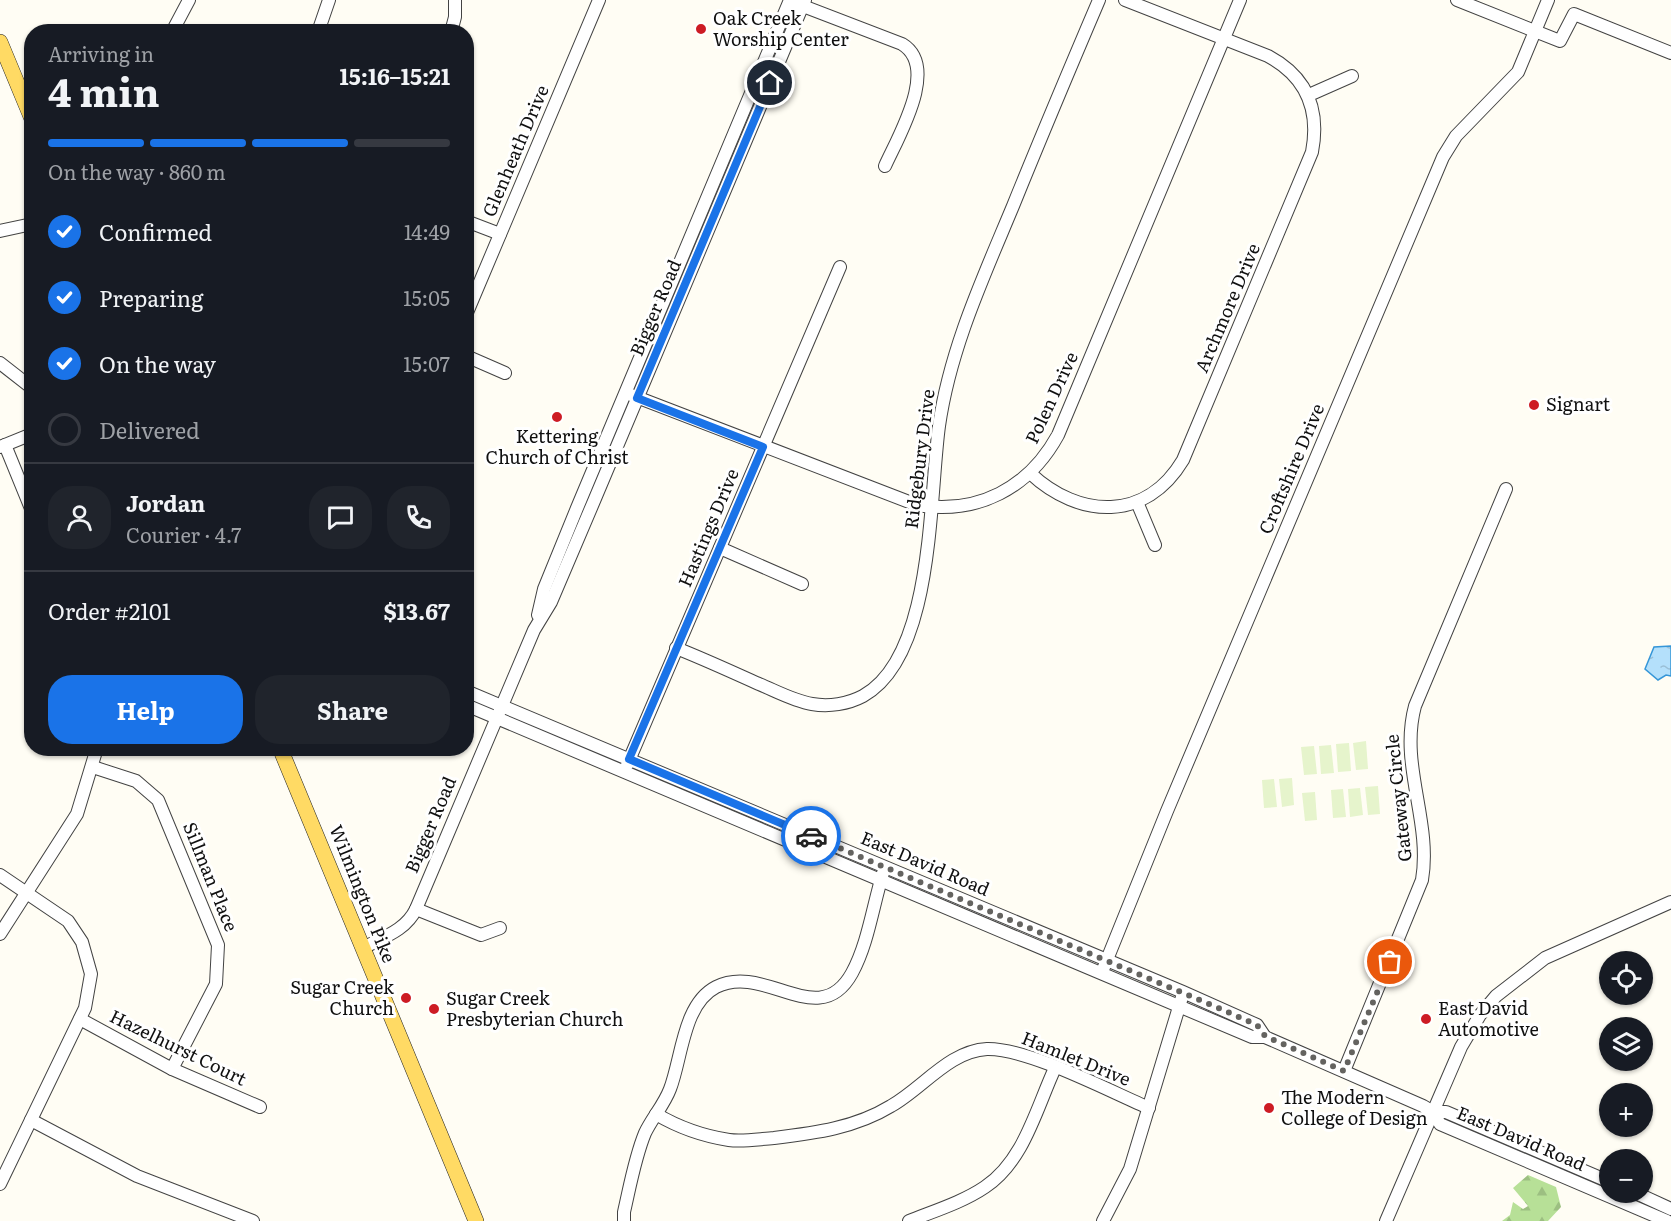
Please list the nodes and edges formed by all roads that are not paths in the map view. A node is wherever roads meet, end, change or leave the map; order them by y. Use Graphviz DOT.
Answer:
graph roads {
  1 [pos="189,0"];
  2 [pos="329,0"];
  3 [pos="454,0"];
  4 [pos="598,0"];
  5 [pos="1099,0"];
  6 [pos="1125,0"];
  7 [pos="1240,0"];
  8 [pos="1457,0"];
  9 [pos="1548,0"];
  10 [pos="790,1"];
  11 [pos="804,3"];
  12 [pos="176,24"];
  13 [pos="321,24"];
  14 [pos="453,24"];
  15 [pos="1536,30"];
  16 [pos="1225,38"];
  17 [pos="0,42"];
  18 [pos="1671,53"];
  19 [pos="1352,76"];
  20 [pos="1309,95"];
  21 [pos="24,100"];
  22 [pos="885,166"];
  23 [pos="474,224"];
  24 [pos="24,226"];
  25 [pos="0,231"];
  26 [pos="500,234"];
  27 [pos="840,267"];
  28 [pos="474,296"];
  29 [pos="474,359"];
  30 [pos="0,363"];
  31 [pos="505,373"];
  32 [pos="24,382"];
  33 [pos="632,395"];
  34 [pos="24,437"];
  35 [pos="2,446"];
  36 [pos="763,447"];
  37 [pos="1030,473"];
  38 [pos="1506,489"];
  39 [pos="24,494"];
  40 [pos="1137,502"];
  41 [pos="930,507"];
  42 [pos="1155,545"];
  43 [pos="720,548"];
  44 [pos="802,584"];
  45 [pos="676,648"];
  46 [pos="474,696"];
  47 [pos="474,706"];
  48 [pos="499,711"];
  49 [pos="95,756"];
  50 [pos="283,756"];
  51 [pos="629,759"];
  52 [pos="93,767"];
  53 [pos="624,771"];
  54 [pos="885,867"];
  55 [pos="0,875"];
  56 [pos="881,879"];
  57 [pos="27,893"];
  58 [pos="1671,902"];
  59 [pos="416,909"];
  60 [pos="500,928"];
  61 [pos="0,934"];
  62 [pos="363,948"];
  63 [pos="1105,966"];
  64 [pos="1181,998"];
  65 [pos="80,1019"];
  66 [pos="1055,1068"];
  67 [pos="172,1069"];
  68 [pos="1344,1071"];
  69 [pos="260,1107"];
  70 [pos="1149,1108"];
  71 [pos="1433,1112"];
  72 [pos="656,1114"];
  73 [pos="31,1120"];
  74 [pos="1599,1177"];
  75 [pos="0,1184"];
  76 [pos="1653,1201"];
  77 [pos="1671,1209"];
  78 [pos="253,1221"];
  79 [pos="476,1221"];
  80 [pos="624,1221"];
  81 [pos="909,1221"];
  82 [pos="1103,1221"];
  83 [pos="1386,1221"];
  84 [pos="1667,1221"];
  1 -- 12 [label="street"];
  2 -- 13 [label="street"];
  3 -- 14 [label="street"];
  4 -- 26 [label="street, Glenheath Drive"];
  5 -- 41 [label="street, Ridgebury Drive"];
  6 -- 16 [label="street, Archmore Drive"];
  7 -- 16 [label="street, Polen Drive"];
  8 -- 15 [label="street"];
  9 -- 15 [label="street, Croftshire Drive"];
  10 -- 11 [label="street"];
  10 -- 33 [label="street, Bigger Road"];
  11 -- 22 [label="street"];
  11 -- 33 [label="street, Bigger Road"];
  15 -- 18 [label="street"];
  15 -- 63 [label="street, Croftshire Drive"];
  16 -- 20 [label="street, Archmore Drive"];
  16 -- 37 [label="street, Polen Drive"];
  17 -- 21 [label="main road"];
  19 -- 20 [label="street"];
  20 -- 40 [label="street, Archmore Drive"];
  23 -- 26 [label="street"];
  24 -- 25 [label="street"];
  26 -- 28 [label="street, Glenheath Drive"];
  27 -- 36 [label="street, Hastings Drive"];
  29 -- 31 [label="street"];
  30 -- 32 [label="street"];
  33 -- 36 [label="street, Polen Drive"];
  33 -- 48 [label="street, Bigger Road"];
  34 -- 35 [label="street"];
  35 -- 39 [label="street"];
  36 -- 41 [label="street, Polen Drive"];
  36 -- 43 [label="street, Hastings Drive"];
  37 -- 40 [label="street, Archmore Drive"];
  37 -- 41 [label="street, Polen Drive"];
  38 -- 68 [label="street, Gateway Circle"];
  40 -- 42 [label="street"];
  41 -- 45 [label="street, Ridgebury Drive"];
  43 -- 44 [label="street"];
  43 -- 45 [label="street, Hastings Drive"];
  45 -- 51 [label="street, Hastings Drive"];
  46 -- 48 [label="street, East David Road"];
  47 -- 48 [label="street, East David Road"];
  48 -- 51 [label="street, East David Road"];
  48 -- 53 [label="street, East David Road"];
  48 -- 59 [label="street, Bigger Road"];
  49 -- 52 [label="street"];
  50 -- 62 [label="main road, Wilmington Pike"];
  51 -- 53 [label="street, Hastings Drive"];
  51 -- 54 [label="street, East David Road"];
  52 -- 57 [label="street"];
  52 -- 67 [label="street, Sillman Place"];
  53 -- 56 [label="street, East David Road"];
  54 -- 56 [label="street"];
  54 -- 63 [label="street, East David Road"];
  55 -- 57 [label="street"];
  56 -- 63 [label="street, East David Road"];
  56 -- 72 [label="street"];
  57 -- 61 [label="street"];
  57 -- 65 [label="street"];
  58 -- 71 [label="street"];
  59 -- 60 [label="street"];
  59 -- 62 [label="street, Bigger Road"];
  62 -- 79 [label="main road, Wilmington Pike"];
  63 -- 64 [label="street, East David Road"];
  64 -- 68 [label="street, East David Road"];
  64 -- 70 [label="street"];
  65 -- 67 [label="street, Hazelhurst Court"];
  65 -- 73 [label="street"];
  66 -- 70 [label="street, Hamlet Drive"];
  66 -- 72 [label="street, Hamlet Drive"];
  66 -- 81 [label="street"];
  67 -- 69 [label="street, Hazelhurst Court"];
  68 -- 71 [label="street, East David Road"];
  70 -- 82 [label="street"];
  71 -- 74 [label="street, East David Road"];
  71 -- 83 [label="street"];
  71 -- 84 [label="street, East David Road"];
  72 -- 80 [label="street"];
  73 -- 75 [label="street"];
  73 -- 78 [label="street"];
  76 -- 77 [label="street"];
}
